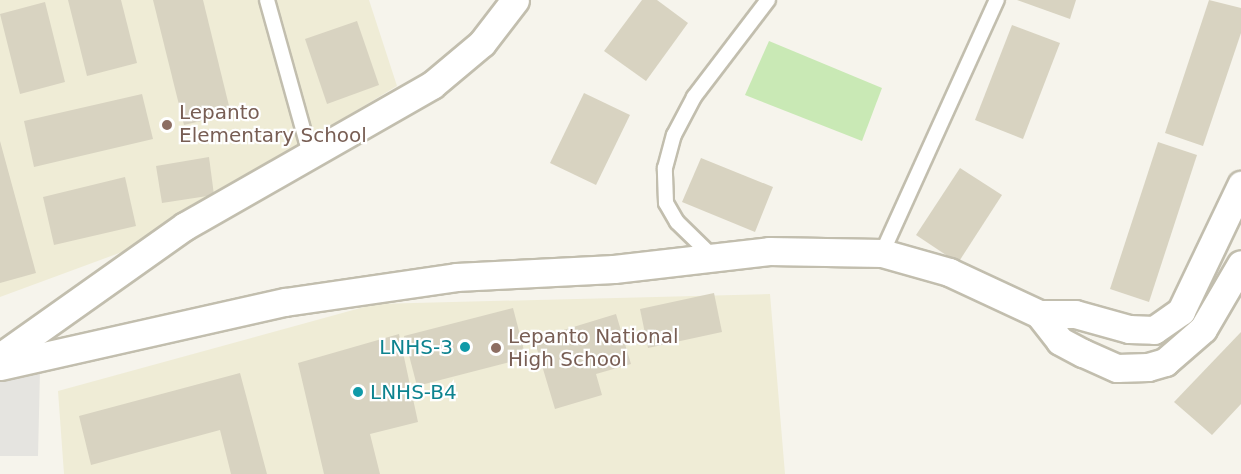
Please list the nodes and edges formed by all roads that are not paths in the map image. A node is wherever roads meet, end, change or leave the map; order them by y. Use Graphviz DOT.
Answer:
graph roads {
  1 [pos="267,0"];
  2 [pos="515,0"];
  3 [pos="768,0"];
  4 [pos="997,0"];
  5 [pos="310,154"];
  6 [pos="1241,185"];
  7 [pos="882,253"];
  8 [pos="713,257"];
  9 [pos="1241,264"];
  10 [pos="1039,314"];
  11 [pos="0,357"];
  12 [pos="0,366"];
  1 -- 5 [label="lane"];
  2 -- 5 [label="street"];
  3 -- 8 [label="lane"];
  4 -- 7 [label="lane"];
  5 -- 11 [label="street"];
  6 -- 10 [label="street"];
  7 -- 8 [label="street"];
  7 -- 10 [label="street"];
  8 -- 12 [label="street"];
  9 -- 10 [label="street"];
}
